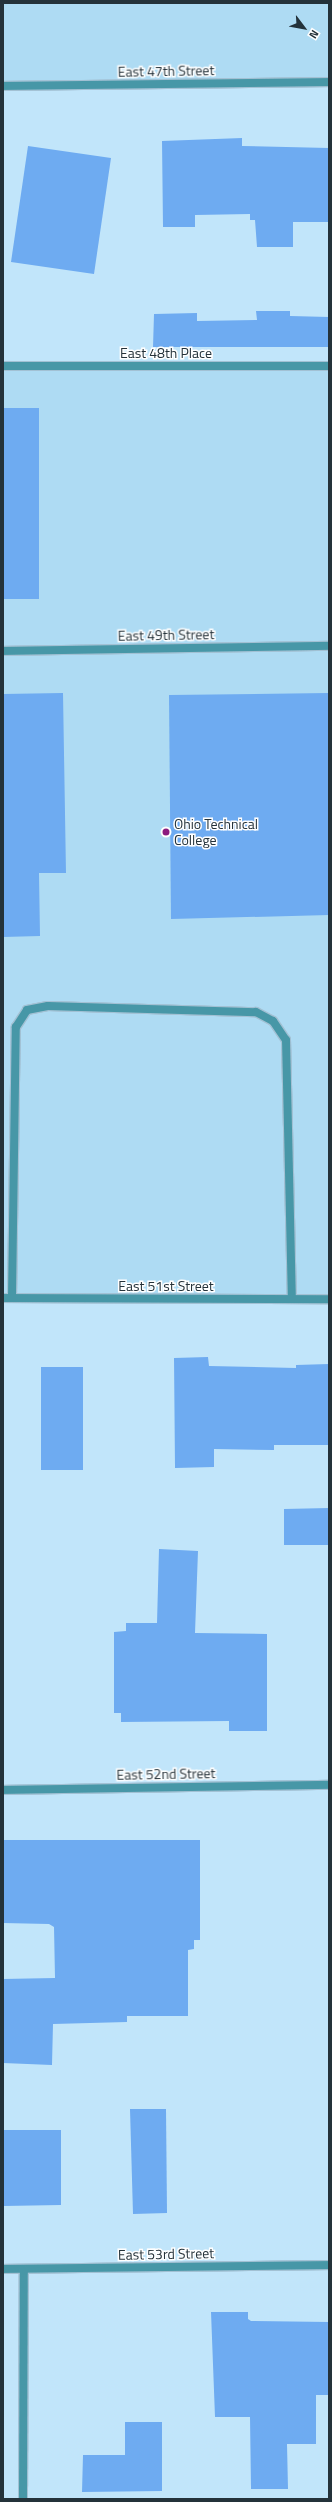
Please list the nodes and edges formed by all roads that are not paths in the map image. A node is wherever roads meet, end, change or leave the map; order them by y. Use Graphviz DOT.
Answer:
graph roads {
  1 [pos="329,82"];
  2 [pos="3,86"];
  3 [pos="3,366"];
  4 [pos="329,366"];
  5 [pos="329,646"];
  6 [pos="3,650"];
  7 [pos="3,1298"];
  8 [pos="12,1298"];
  9 [pos="292,1299"];
  10 [pos="329,1299"];
  11 [pos="329,1785"];
  12 [pos="3,1790"];
  13 [pos="329,2265"];
  14 [pos="3,2269"];
  15 [pos="24,2269"];
  16 [pos="23,2499"];
  1 -- 2 [label="street, East 47th Street"];
  3 -- 4 [label="street, East 48th Place"];
  5 -- 6 [label="street, East 49th Street"];
  7 -- 8 [label="street, East 51st Street"];
  8 -- 9 [label="street, East 51st Street"];
  8 -- 9 [label="street"];
  9 -- 10 [label="street, East 51st Street"];
  11 -- 12 [label="street, East 52nd Street"];
  13 -- 15 [label="street, East 53rd Street"];
  14 -- 15 [label="street, East 53rd Street"];
  15 -- 16 [label="street"];
}
